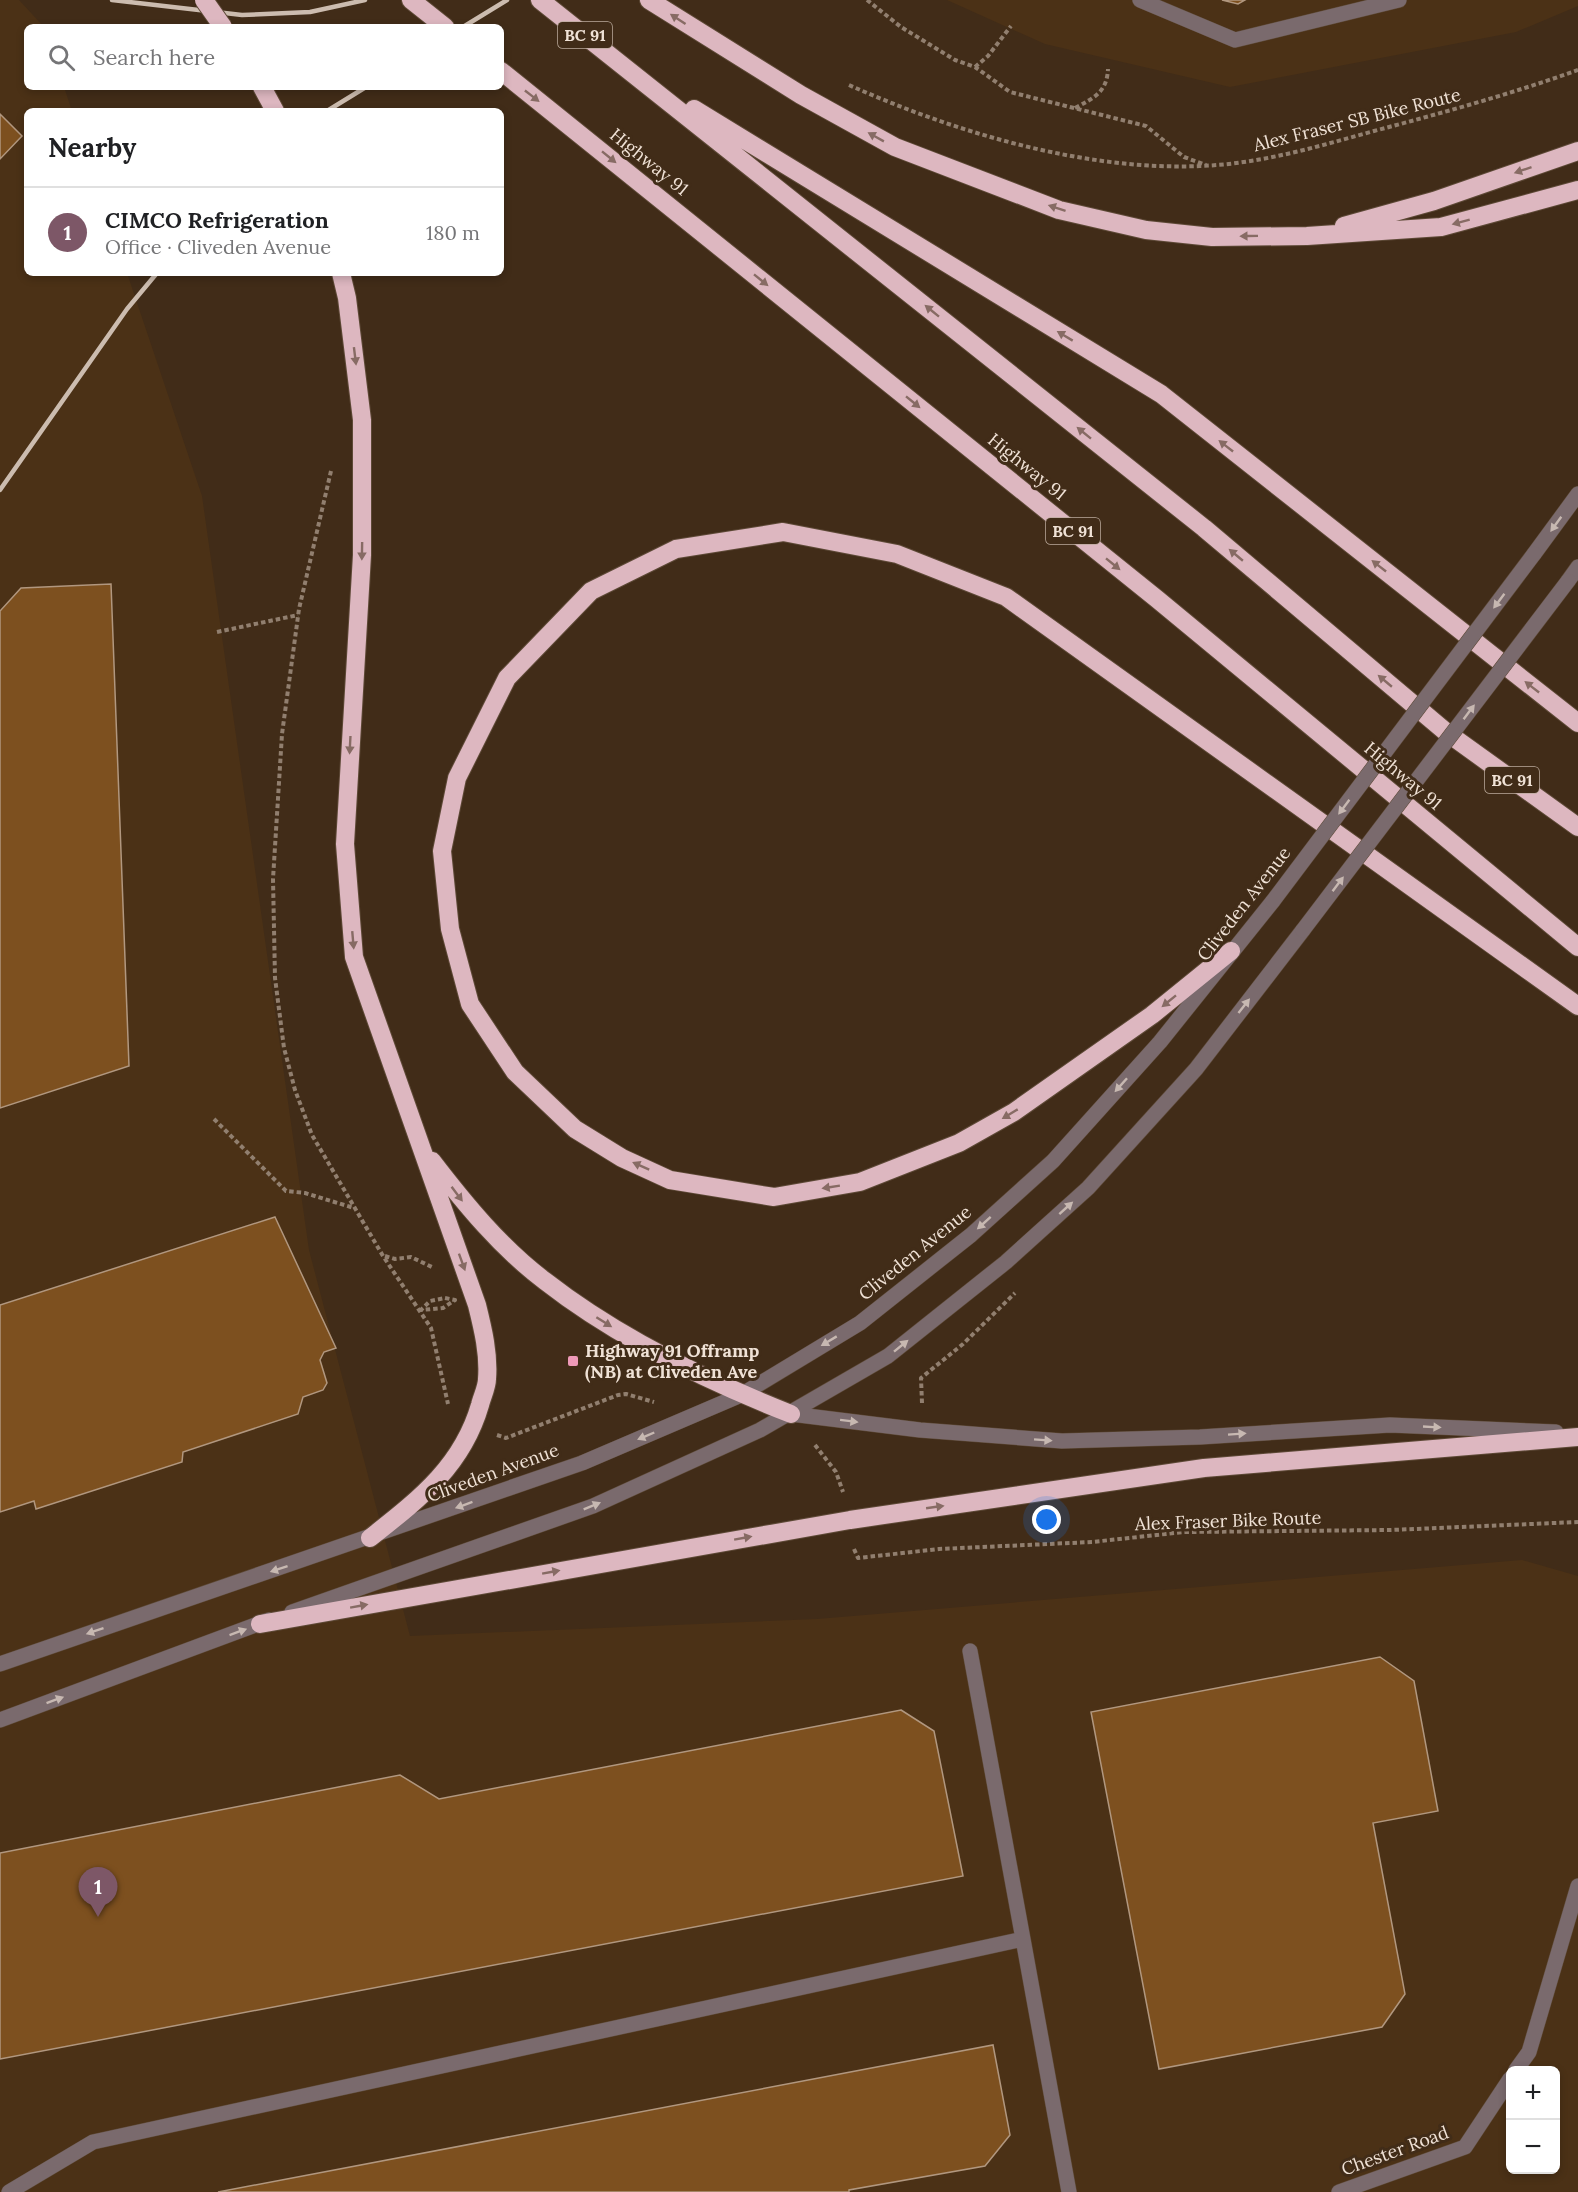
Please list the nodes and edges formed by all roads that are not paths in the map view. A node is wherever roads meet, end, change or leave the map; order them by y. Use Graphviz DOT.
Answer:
graph roads {
  1 [pos="204,0"];
  2 [pos="411,0"];
  3 [pos="540,0"];
  4 [pos="649,0"];
  5 [pos="1140,0"];
  6 [pos="1399,0"];
  7 [pos="221,24"];
  8 [pos="441,24"];
  9 [pos="629,69"];
  10 [pos="504,73"];
  11 [pos="264,90"];
  12 [pos="273,108"];
  13 [pos="1578,151"];
  14 [pos="1578,190"];
  15 [pos="1307,236"];
  16 [pos="342,276"];
  17 [pos="1578,494"];
  18 [pos="1578,567"];
  19 [pos="1578,723"];
  20 [pos="1578,827"];
  21 [pos="1578,947"];
  22 [pos="1231,951"];
  23 [pos="1578,1006"];
  24 [pos="422,1147"];
  25 [pos="741,1395"];
  26 [pos="791,1414"];
  27 [pos="1578,1435"];
  28 [pos="370,1538"];
  29 [pos="260,1624"];
  30 [pos="970,1651"];
  31 [pos="37,1652"];
  32 [pos="0,1658"];
  33 [pos="0,1664"];
  34 [pos="0,1720"];
  35 [pos="1578,1886"];
  36 [pos="1023,1939"];
  37 [pos="1519,2066"];
  38 [pos="1506,2085"];
  39 [pos="9,2192"];
  40 [pos="1069,2192"];
  41 [pos="1339,2192"];
  1 -- 7 [label="highway, bridge"];
  2 -- 8 [label="highway"];
  3 -- 9 [label="highway, BC 91"];
  15 -- 4 [label="highway, one-way"];
  5 -- 6 [label="street"];
  19 -- 9 [label="highway, one-way"];
  20 -- 9 [label="highway, BC 91, one-way"];
  10 -- 21 [label="highway, Highway 91 / BC 91, one-way"];
  11 -- 12 [label="highway"];
  13 -- 15 [label="highway, one-way"];
  14 -- 15 [label="highway, one-way"];
  16 -- 24 [label="highway, one-way"];
  17 -- 22 [label="street, Cliveden Avenue, one-way, bridge"];
  26 -- 18 [label="street, one-way, bridge"];
  22 -- 23 [label="highway, one-way"];
  22 -- 25 [label="street, Cliveden Avenue, one-way"];
  24 -- 25 [label="highway, one-way"];
  24 -- 28 [label="highway, one-way"];
  25 -- 26 [label="highway"];
  25 -- 28 [label="street, Cliveden Avenue, one-way"];
  26 -- 27 [label="street, one-way"];
  29 -- 26 [label="street, one-way"];
  29 -- 27 [label="highway, one-way"];
  28 -- 31 [label="street, Cliveden Avenue, one-way"];
  34 -- 29 [label="street, one-way"];
  30 -- 36 [label="street"];
  31 -- 32 [label="street"];
  31 -- 33 [label="street, Cliveden Avenue"];
  35 -- 37 [label="street"];
  36 -- 39 [label="street"];
  36 -- 40 [label="street"];
  38 -- 41 [label="street, Chester Road"];
}
